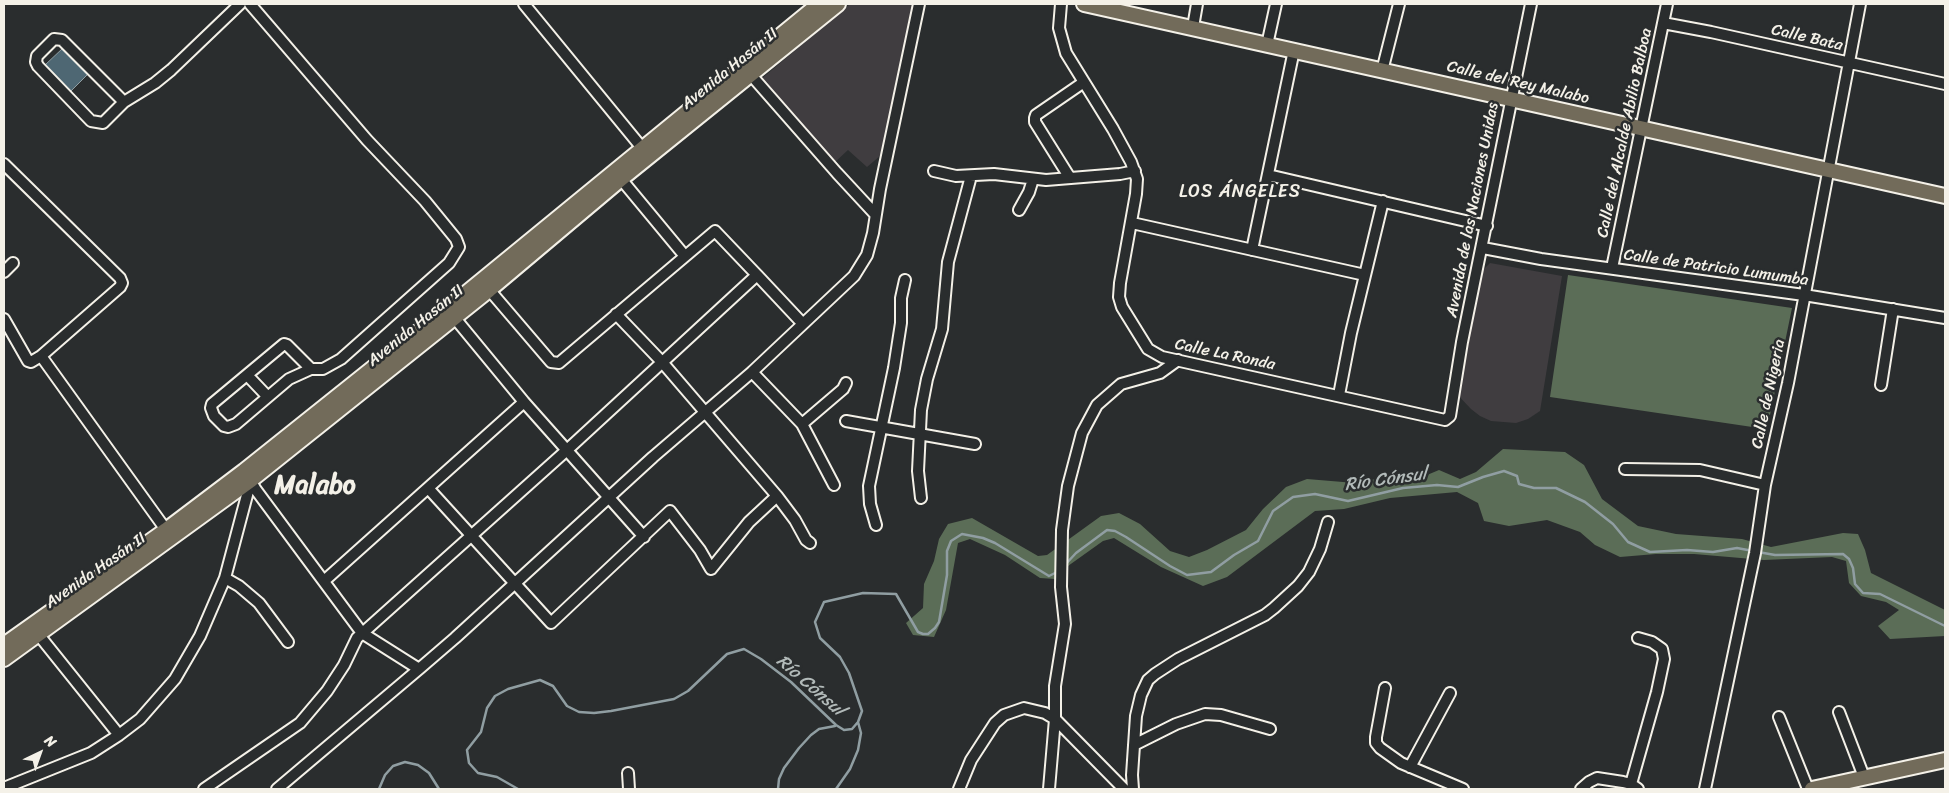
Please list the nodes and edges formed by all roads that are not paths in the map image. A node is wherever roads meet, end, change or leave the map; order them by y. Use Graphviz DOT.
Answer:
graph roads {
  1 [pos="240,4"];
  2 [pos="250,4"];
  3 [pos="524,4"];
  4 [pos="818,4"];
  5 [pos="838,4"];
  6 [pos="919,4"];
  7 [pos="1061,4"];
  8 [pos="1084,4"];
  9 [pos="1197,4"];
  10 [pos="1276,4"];
  11 [pos="1399,4"];
  12 [pos="1531,4"];
  13 [pos="1667,4"];
  14 [pos="1860,4"];
  15 [pos="1663,24"];
  16 [pos="1193,27"];
  17 [pos="1267,45"];
  18 [pos="1294,50"];
  19 [pos="1849,63"];
  20 [pos="1382,70"];
  21 [pos="751,75"];
  22 [pos="1084,82"];
  23 [pos="1945,84"];
  24 [pos="1510,99"];
  25 [pos="124,102"];
  26 [pos="1642,129"];
  27 [pos="646,152"];
  28 [pos="4,164"];
  29 [pos="934,171"];
  30 [pos="1135,171"];
  31 [pos="1828,171"];
  32 [pos="1268,174"];
  33 [pos="971,176"];
  34 [pos="1070,178"];
  35 [pos="1033,179"];
  36 [pos="621,180"];
  37 [pos="1945,196"];
  38 [pos="1382,201"];
  39 [pos="1020,210"];
  40 [pos="875,214"];
  41 [pos="1132,223"];
  42 [pos="1487,226"];
  43 [pos="1483,248"];
  44 [pos="1252,250"];
  45 [pos="684,255"];
  46 [pos="13,263"];
  47 [pos="1612,268"];
  48 [pos="4,272"];
  49 [pos="757,275"];
  50 [pos="1365,275"];
  51 [pos="905,280"];
  52 [pos="485,285"];
  53 [pos="1804,295"];
  54 [pos="1893,309"];
  55 [pos="616,314"];
  56 [pos="454,317"];
  57 [pos="1945,318"];
  58 [pos="4,319"];
  59 [pos="803,324"];
  60 [pos="41,356"];
  61 [pos="1162,357"];
  62 [pos="1178,360"];
  63 [pos="662,362"];
  64 [pos="311,370"];
  65 [pos="752,372"];
  66 [pos="1160,373"];
  67 [pos="247,375"];
  68 [pos="846,383"];
  69 [pos="1881,385"];
  70 [pos="1339,395"];
  71 [pos="266,396"];
  72 [pos="524,402"];
  73 [pos="705,412"];
  74 [pos="1445,420"];
  75 [pos="846,421"];
  76 [pos="802,424"];
  77 [pos="881,427"];
  78 [pos="920,434"];
  79 [pos="976,444"];
  80 [pos="567,450"];
  81 [pos="1625,468"];
  82 [pos="247,476"];
  83 [pos="834,485"];
  84 [pos="1765,485"];
  85 [pos="428,488"];
  86 [pos="776,496"];
  87 [pos="609,498"];
  88 [pos="921,498"];
  89 [pos="1328,522"];
  90 [pos="876,525"];
  91 [pos="169,534"];
  92 [pos="471,534"];
  93 [pos="644,537"];
  94 [pos="810,543"];
  95 [pos="225,578"];
  96 [pos="324,581"];
  97 [pos="514,583"];
  98 [pos="362,633"];
  99 [pos="38,634"];
  100 [pos="1638,638"];
  101 [pos="288,642"];
  102 [pos="4,646"];
  103 [pos="4,659"];
  104 [pos="419,669"];
  105 [pos="1385,688"];
  106 [pos="1450,693"];
  107 [pos="1840,712"];
  108 [pos="1780,717"];
  109 [pos="1055,719"];
  110 [pos="1270,729"];
  111 [pos="119,735"];
  112 [pos="1134,745"];
  113 [pos="1945,760"];
  114 [pos="1410,767"];
  115 [pos="628,773"];
  116 [pos="1864,777"];
  117 [pos="1635,787"];
  118 [pos="4,788"];
  119 [pos="204,789"];
  120 [pos="277,789"];
  121 [pos="629,789"];
  122 [pos="959,789"];
  123 [pos="1049,789"];
  124 [pos="1124,789"];
  125 [pos="1133,789"];
  126 [pos="1462,789"];
  127 [pos="1580,789"];
  128 [pos="1705,789"];
  129 [pos="1808,789"];
  130 [pos="1812,789"];
  1 -- 25 [label="street"];
  2 -- 64 [label="street"];
  3 -- 27 [label="street"];
  4 -- 27 [label="main road, Avenida Hasán II"];
  5 -- 21 [label="main road, Avenida Hasán II"];
  6 -- 40 [label="street"];
  7 -- 22 [label="street"];
  8 -- 16 [label="main road, Calle del Rey Malabo"];
  9 -- 16 [label="street"];
  10 -- 17 [label="street"];
  11 -- 20 [label="street"];
  12 -- 24 [label="street, Avenida de las Naciones Unidas"];
  13 -- 15 [label="street, Calle del Alcalde Abilio Balboa"];
  14 -- 19 [label="street, Calle de Nigeria"];
  15 -- 19 [label="street, Calle Bata"];
  15 -- 26 [label="street, Calle del Alcalde Abilio Balboa"];
  16 -- 17 [label="main road, Calle del Rey Malabo"];
  17 -- 18 [label="main road, Calle del Rey Malabo"];
  18 -- 20 [label="main road, Calle del Rey Malabo"];
  18 -- 32 [label="street"];
  19 -- 23 [label="street, Calle Bata"];
  19 -- 31 [label="street, Calle de Nigeria"];
  20 -- 24 [label="main road, Calle del Rey Malabo"];
  21 -- 27 [label="main road, Avenida Hasán II"];
  21 -- 40 [label="street"];
  22 -- 30 [label="street"];
  22 -- 34 [label="street"];
  24 -- 26 [label="main road, Calle del Rey Malabo"];
  24 -- 42 [label="street, Avenida de las Naciones Unidas"];
  25 -- 25 [label="street"];
  26 -- 31 [label="main road, Calle del Rey Malabo"];
  26 -- 47 [label="street, Calle del Alcalde Abilio Balboa"];
  27 -- 36 [label="main road, Avenida Hasán II"];
  27 -- 52 [label="main road, Avenida Hasán II"];
  28 -- 60 [label="street"];
  29 -- 33 [label="street"];
  30 -- 34 [label="street"];
  30 -- 41 [label="street, Calle La Ronda"];
  31 -- 37 [label="main road, Calle del Rey Malabo"];
  31 -- 53 [label="street, Calle de Nigeria"];
  32 -- 38 [label="street"];
  32 -- 44 [label="street"];
  33 -- 35 [label="street"];
  33 -- 78 [label="street"];
  34 -- 35 [label="street"];
  35 -- 39 [label="street"];
  36 -- 45 [label="street"];
  36 -- 52 [label="main road, Avenida Hasán II"];
  38 -- 42 [label="street"];
  38 -- 50 [label="street"];
  40 -- 59 [label="street"];
  41 -- 44 [label="street"];
  41 -- 61 [label="street, Calle La Ronda"];
  42 -- 43 [label="street, Avenida de las Naciones Unidas"];
  43 -- 47 [label="street, Calle de Patricio Lumumba"];
  43 -- 74 [label="street, Avenida de las Naciones Unidas"];
  44 -- 50 [label="street"];
  45 -- 49 [label="street"];
  45 -- 55 [label="street"];
  46 -- 48 [label="street"];
  47 -- 53 [label="street, Calle de Patricio Lumumba"];
  49 -- 59 [label="street"];
  49 -- 63 [label="street"];
  50 -- 70 [label="street"];
  51 -- 77 [label="street"];
  52 -- 55 [label="street"];
  52 -- 56 [label="main road, Avenida Hasán II"];
  52 -- 82 [label="main road, Avenida Hasán II"];
  53 -- 54 [label="street, Calle de Patricio Lumumba"];
  53 -- 84 [label="street, Calle de Nigeria"];
  54 -- 57 [label="street, Calle de Patricio Lumumba"];
  54 -- 69 [label="street"];
  55 -- 63 [label="street"];
  56 -- 72 [label="street"];
  56 -- 82 [label="main road, Avenida Hasán II"];
  58 -- 60 [label="street"];
  59 -- 65 [label="street"];
  60 -- 91 [label="street"];
  61 -- 62 [label="street, Calle La Ronda"];
  61 -- 66 [label="street"];
  62 -- 66 [label="street"];
  62 -- 70 [label="street, Calle La Ronda"];
  63 -- 73 [label="street"];
  63 -- 80 [label="street"];
  64 -- 67 [label="street"];
  64 -- 71 [label="street"];
  65 -- 73 [label="street"];
  65 -- 76 [label="street"];
  66 -- 109 [label="street"];
  67 -- 71 [label="street"];
  67 -- 71 [label="street"];
  68 -- 76 [label="street"];
  70 -- 74 [label="street, Calle La Ronda"];
  72 -- 80 [label="street"];
  72 -- 85 [label="street"];
  73 -- 86 [label="street"];
  73 -- 87 [label="street"];
  75 -- 77 [label="street"];
  76 -- 83 [label="street"];
  77 -- 78 [label="street"];
  77 -- 90 [label="street"];
  78 -- 79 [label="street"];
  78 -- 88 [label="street"];
  80 -- 87 [label="street"];
  80 -- 92 [label="street"];
  81 -- 84 [label="street"];
  82 -- 91 [label="main road, Avenida Hasán II"];
  82 -- 95 [label="street"];
  82 -- 96 [label="street"];
  84 -- 128 [label="street, Calle de Nigeria"];
  85 -- 92 [label="street"];
  85 -- 96 [label="street"];
  86 -- 93 [label="street"];
  86 -- 94 [label="street"];
  87 -- 93 [label="street"];
  87 -- 97 [label="street"];
  89 -- 112 [label="street"];
  91 -- 99 [label="main road, Avenida Hasán II"];
  91 -- 102 [label="main road, Avenida Hasán II"];
  92 -- 97 [label="street"];
  92 -- 98 [label="street"];
  93 -- 97 [label="street"];
  95 -- 101 [label="street"];
  95 -- 111 [label="street"];
  96 -- 98 [label="street"];
  97 -- 104 [label="street"];
  98 -- 104 [label="street"];
  98 -- 119 [label="street"];
  99 -- 103 [label="main road, Avenida Hasán II"];
  99 -- 111 [label="street"];
  100 -- 117 [label="street"];
  104 -- 120 [label="street"];
  105 -- 114 [label="street"];
  106 -- 114 [label="street"];
  107 -- 116 [label="street"];
  108 -- 129 [label="street"];
  109 -- 122 [label="street"];
  109 -- 123 [label="street"];
  109 -- 124 [label="street"];
  110 -- 112 [label="street"];
  111 -- 118 [label="street"];
  112 -- 125 [label="street"];
  113 -- 116 [label="main road"];
  114 -- 126 [label="street"];
  115 -- 121 [label="street"];
  116 -- 130 [label="main road"];
  117 -- 127 [label="street"];
}
